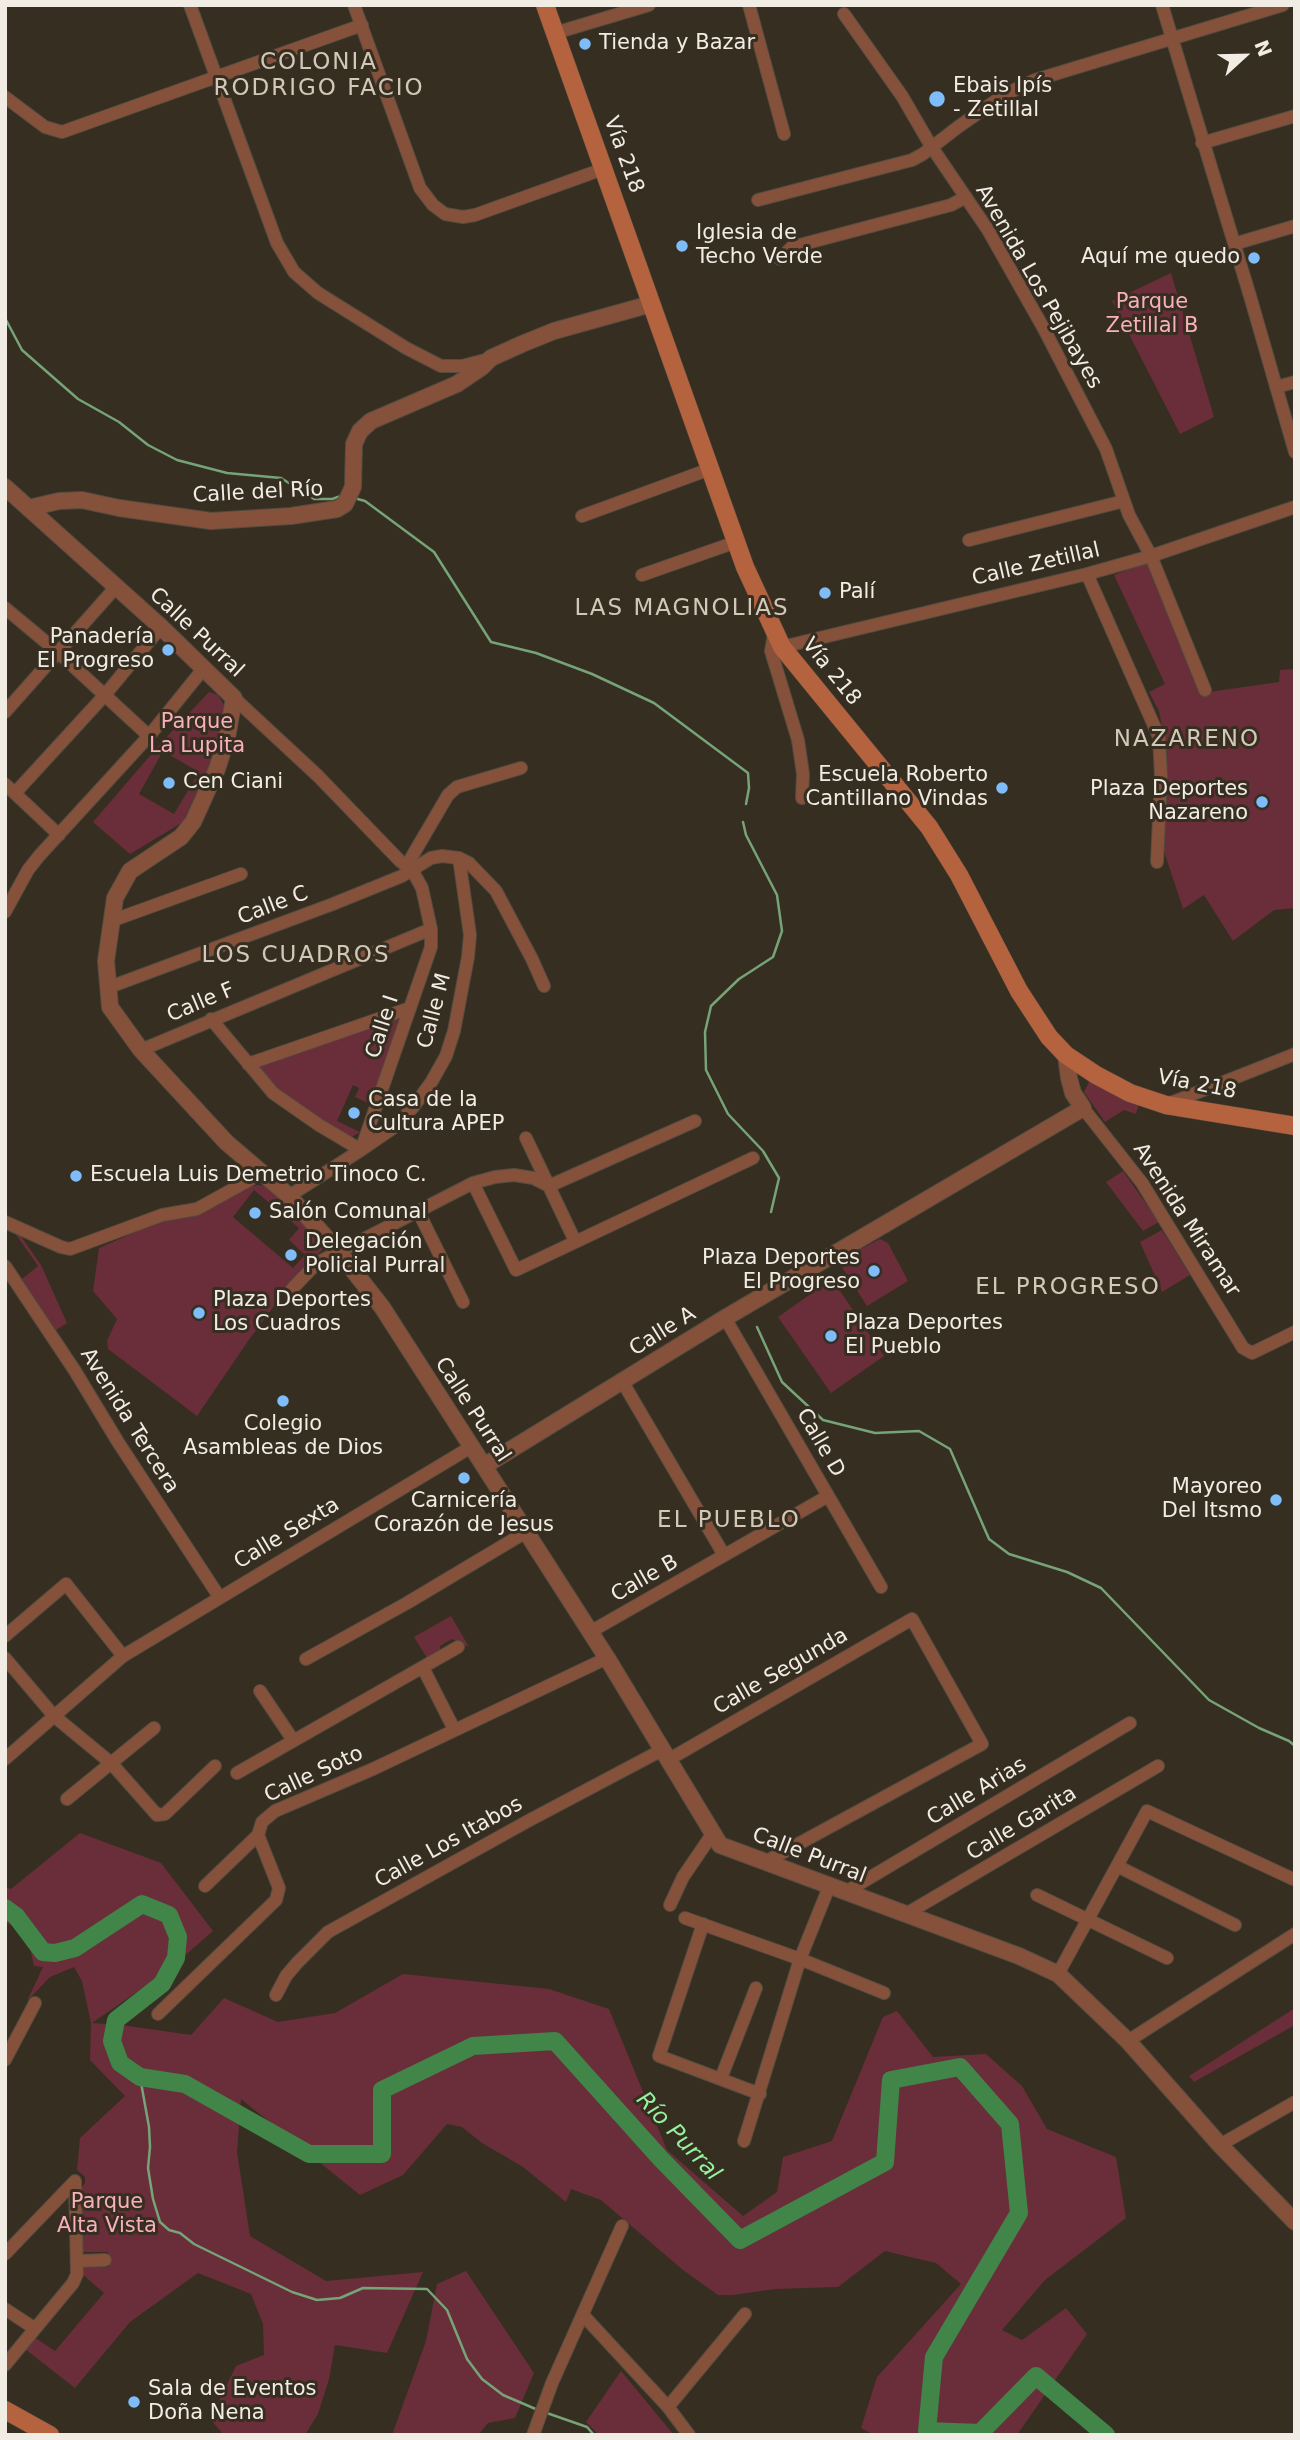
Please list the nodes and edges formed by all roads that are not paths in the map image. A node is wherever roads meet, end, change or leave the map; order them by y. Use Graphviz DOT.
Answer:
graph roads {
  1 [pos="190,5"];
  2 [pos="354,5"];
  3 [pos="545,5"];
  4 [pos="649,5"];
  5 [pos="749,5"];
  6 [pos="1162,5"];
  7 [pos="1283,5"];
  8 [pos="844,14"];
  9 [pos="362,25"];
  10 [pos="555,33"];
  11 [pos="1172,41"];
  12 [pos="216,77"];
  13 [pos="5,97"];
  14 [pos="1295,116"];
  15 [pos="784,134"];
  16 [pos="1202,143"];
  17 [pos="931,146"];
  18 [pos="603,169"];
  19 [pos="966,197"];
  20 [pos="758,200"];
  21 [pos="1295,226"];
  22 [pos="1234,244"];
  23 [pos="780,259"];
  24 [pos="651,304"];
  25 [pos="491,358"];
  26 [pos="1295,382"];
  27 [pos="1276,387"];
  28 [pos="1295,452"];
  29 [pos="710,468"];
  30 [pos="5,487"];
  31 [pos="1124,501"];
  32 [pos="1295,507"];
  33 [pos="29,509"];
  34 [pos="582,516"];
  35 [pos="969,540"];
  36 [pos="736,542"];
  37 [pos="1151,556"];
  38 [pos="1087,574"];
  39 [pos="642,575"];
  40 [pos="116,587"];
  41 [pos="10,612"];
  42 [pos="5,626"];
  43 [pos="161,628"];
  44 [pos="778,641"];
  45 [pos="59,653"];
  46 [pos="204,668"];
  47 [pos="1205,690"];
  48 [pos="104,696"];
  49 [pos="234,698"];
  50 [pos="5,712"];
  51 [pos="149,736"];
  52 [pos="521,768"];
  53 [pos="10,788"];
  54 [pos="802,798"];
  55 [pos="59,835"];
  56 [pos="458,858"];
  57 [pos="1157,862"];
  58 [pos="409,867"];
  59 [pos="241,874"];
  60 [pos="5,912"];
  61 [pos="111,921"];
  62 [pos="431,929"];
  63 [pos="544,986"];
  64 [pos="107,988"];
  65 [pos="410,1008"];
  66 [pos="211,1019"];
  67 [pos="141,1050"];
  68 [pos="1295,1054"];
  69 [pos="1066,1055"];
  70 [pos="248,1064"];
  71 [pos="1166,1105"];
  72 [pos="1083,1108"];
  73 [pos="695,1121"];
  74 [pos="1295,1126"];
  75 [pos="526,1139"];
  76 [pos="362,1150"];
  77 [pos="754,1158"];
  78 [pos="262,1173"];
  79 [pos="473,1184"];
  80 [pos="549,1186"];
  81 [pos="289,1196"];
  82 [pos="418,1211"];
  83 [pos="5,1222"];
  84 [pos="575,1241"];
  85 [pos="338,1251"];
  86 [pos="5,1266"];
  87 [pos="292,1289"];
  88 [pos="463,1302"];
  89 [pos="725,1318"];
  90 [pos="1295,1332"];
  91 [pos="622,1381"];
  92 [pos="471,1447"];
  93 [pos="484,1466"];
  94 [pos="828,1496"];
  95 [pos="526,1532"];
  96 [pos="724,1555"];
  97 [pos="881,1587"];
  98 [pos="220,1598"];
  99 [pos="590,1632"];
  100 [pos="5,1636"];
  101 [pos="458,1647"];
  102 [pos="124,1656"];
  103 [pos="5,1658"];
  104 [pos="607,1658"];
  105 [pos="306,1659"];
  106 [pos="423,1668"];
  107 [pos="260,1691"];
  108 [pos="54,1716"];
  109 [pos="1129,1723"];
  110 [pos="154,1728"];
  111 [pos="454,1729"];
  112 [pos="293,1740"];
  113 [pos="665,1755"];
  114 [pos="5,1759"];
  115 [pos="111,1763"];
  116 [pos="215,1766"];
  117 [pos="1158,1766"];
  118 [pos="237,1773"];
  119 [pos="67,1799"];
  120 [pos="713,1833"];
  121 [pos="258,1835"];
  122 [pos="767,1861"];
  123 [pos="1117,1866"];
  124 [pos="1293,1878"];
  125 [pos="205,1886"];
  126 [pos="837,1890"];
  127 [pos="1037,1895"];
  128 [pos="670,1905"];
  129 [pos="906,1914"];
  130 [pos="685,1918"];
  131 [pos="1087,1919"];
  132 [pos="703,1924"];
  133 [pos="1235,1925"];
  134 [pos="1295,1934"];
  135 [pos="1167,1958"];
  136 [pos="800,1959"];
  137 [pos="1058,1973"];
  138 [pos="756,1988"];
  139 [pos="884,1993"];
  140 [pos="276,1995"];
  141 [pos="35,2003"];
  142 [pos="158,2014"];
  143 [pos="1128,2040"];
  144 [pos="5,2060"];
  145 [pos="721,2078"];
  146 [pos="760,2094"];
  147 [pos="1295,2102"];
  148 [pos="744,2141"];
  149 [pos="1220,2145"];
  150 [pos="1295,2222"];
  151 [pos="622,2226"];
  152 [pos="5,2254"];
  153 [pos="105,2260"];
  154 [pos="78,2261"];
  155 [pos="5,2309"];
  156 [pos="745,2314"];
  157 [pos="583,2315"];
  158 [pos="34,2328"];
  159 [pos="5,2365"];
  160 [pos="668,2407"];
  161 [pos="5,2410"];
  162 [pos="50,2435"];
  163 [pos="533,2435"];
  164 [pos="689,2435"];
  1 -- 12 [label="street"];
  2 -- 9 [label="street"];
  3 -- 10 [label="main road, Vía 218"];
  4 -- 10 [label="street"];
  5 -- 15 [label="street"];
  6 -- 11 [label="street"];
  7 -- 11 [label="street"];
  8 -- 17 [label="street, Avenida Los Pejibayes"];
  9 -- 12 [label="street"];
  9 -- 18 [label="street"];
  10 -- 18 [label="main road, Vía 218"];
  11 -- 16 [label="street"];
  11 -- 17 [label="street"];
  12 -- 13 [label="street"];
  12 -- 25 [label="street"];
  14 -- 16 [label="street"];
  16 -- 22 [label="street"];
  17 -- 19 [label="street, Avenida Los Pejibayes"];
  17 -- 20 [label="street"];
  18 -- 24 [label="main road, Vía 218"];
  19 -- 23 [label="street"];
  19 -- 31 [label="street, Avenida Los Pejibayes"];
  21 -- 22 [label="street"];
  22 -- 27 [label="street"];
  24 -- 25 [label="street, Calle del Río"];
  24 -- 29 [label="main road, Vía 218"];
  25 -- 33 [label="street, Calle del Río"];
  26 -- 27 [label="street"];
  27 -- 28 [label="street"];
  29 -- 34 [label="street"];
  29 -- 36 [label="main road, Vía 218"];
  30 -- 33 [label="street, Calle Purral"];
  31 -- 35 [label="street"];
  31 -- 37 [label="street, Avenida Los Pejibayes"];
  32 -- 37 [label="street, Calle Zetillal"];
  33 -- 40 [label="street, Calle Purral"];
  36 -- 39 [label="street"];
  36 -- 44 [label="main road, Vía 218"];
  37 -- 38 [label="street, Calle Zetillal"];
  37 -- 47 [label="street, Avenida Los Pejibayes"];
  38 -- 44 [label="street, Calle Zetillal"];
  38 -- 57 [label="street"];
  40 -- 43 [label="street, Calle Purral"];
  40 -- 45 [label="street"];
  41 -- 42 [label="street"];
  41 -- 45 [label="street"];
  43 -- 46 [label="street, Calle Purral"];
  43 -- 48 [label="street"];
  44 -- 54 [label="street"];
  44 -- 69 [label="main road, Vía 218"];
  45 -- 48 [label="street"];
  45 -- 50 [label="street"];
  46 -- 49 [label="street, Calle Purral"];
  46 -- 51 [label="street"];
  48 -- 51 [label="street"];
  48 -- 53 [label="street"];
  49 -- 58 [label="street, Calle I"];
  49 -- 61 [label="street, Calle Purral"];
  51 -- 55 [label="street"];
  52 -- 58 [label="street"];
  53 -- 55 [label="street"];
  55 -- 60 [label="street"];
  56 -- 58 [label="street, Calle C"];
  56 -- 63 [label="street"];
  56 -- 76 [label="street, Calle M"];
  58 -- 62 [label="street, Calle I"];
  58 -- 64 [label="street, Calle C"];
  59 -- 61 [label="street"];
  61 -- 64 [label="street, Calle Purral"];
  62 -- 65 [label="street, Calle I"];
  62 -- 66 [label="street, Calle F"];
  64 -- 67 [label="street, Calle Purral"];
  65 -- 70 [label="street"];
  65 -- 76 [label="street, Calle I"];
  66 -- 67 [label="street, Calle F"];
  66 -- 70 [label="street"];
  67 -- 78 [label="street, Calle Purral"];
  68 -- 71 [label="street"];
  69 -- 71 [label="main road, Vía 218"];
  69 -- 72 [label="street, Avenida Miramar"];
  70 -- 76 [label="street"];
  71 -- 74 [label="main road, Vía 218"];
  72 -- 89 [label="street, Calle A"];
  72 -- 90 [label="street, Avenida Miramar"];
  73 -- 80 [label="street"];
  75 -- 80 [label="street"];
  76 -- 81 [label="street"];
  77 -- 84 [label="street"];
  78 -- 81 [label="street, Calle Purral"];
  78 -- 83 [label="street"];
  79 -- 80 [label="street"];
  79 -- 82 [label="street"];
  79 -- 84 [label="street"];
  80 -- 84 [label="street"];
  81 -- 85 [label="street, Calle Purral"];
  82 -- 85 [label="street"];
  82 -- 88 [label="street"];
  85 -- 87 [label="street"];
  85 -- 92 [label="street, Calle Purral"];
  86 -- 98 [label="street, Avenida Tercera"];
  89 -- 91 [label="street, Calle A"];
  89 -- 94 [label="street, Calle D"];
  91 -- 93 [label="street, Calle A"];
  91 -- 96 [label="street"];
  92 -- 93 [label="street, Calle Purral"];
  92 -- 98 [label="street, Calle Sexta"];
  93 -- 95 [label="street, Calle Purral"];
  94 -- 96 [label="street, Calle B"];
  94 -- 97 [label="street, Calle D"];
  95 -- 99 [label="street, Calle Purral"];
  95 -- 105 [label="street"];
  96 -- 99 [label="street, Calle B"];
  98 -- 102 [label="street, Calle Sexta"];
  99 -- 104 [label="street, Calle Purral"];
  100 -- 102 [label="street"];
  101 -- 106 [label="street"];
  102 -- 108 [label="street, Calle Sexta"];
  103 -- 108 [label="street"];
  104 -- 111 [label="street, Calle Soto"];
  104 -- 113 [label="street, Calle Purral"];
  106 -- 111 [label="street"];
  106 -- 112 [label="street"];
  107 -- 112 [label="street"];
  108 -- 114 [label="street, Calle Sexta"];
  108 -- 115 [label="street"];
  109 -- 126 [label="street, Calle Arias"];
  110 -- 115 [label="street"];
  111 -- 121 [label="street, Calle Soto"];
  112 -- 118 [label="street"];
  113 -- 120 [label="street, Calle Purral"];
  113 -- 122 [label="street, Calle Segunda"];
  113 -- 140 [label="street, Calle Los Itabos"];
  115 -- 116 [label="street"];
  115 -- 119 [label="street"];
  117 -- 129 [label="street, Calle Garita"];
  120 -- 122 [label="street, Calle Purral"];
  120 -- 128 [label="street"];
  121 -- 125 [label="street"];
  121 -- 142 [label="street, Calle Soto"];
  122 -- 126 [label="street, Calle Purral"];
  123 -- 124 [label="street"];
  123 -- 131 [label="street"];
  123 -- 133 [label="street"];
  126 -- 129 [label="street, Calle Purral"];
  126 -- 136 [label="street"];
  127 -- 131 [label="street"];
  129 -- 137 [label="street, Calle Purral"];
  130 -- 132 [label="street"];
  131 -- 135 [label="street"];
  131 -- 137 [label="street"];
  132 -- 136 [label="street"];
  132 -- 145 [label="street"];
  134 -- 143 [label="street"];
  136 -- 139 [label="street"];
  136 -- 146 [label="street"];
  137 -- 143 [label="street, Calle Purral"];
  138 -- 145 [label="street"];
  141 -- 144 [label="street"];
  143 -- 149 [label="street, Calle Purral"];
  145 -- 146 [label="street"];
  146 -- 148 [label="street"];
  147 -- 149 [label="street"];
  149 -- 150 [label="street, Calle Purral"];
  151 -- 157 [label="street"];
  152 -- 154 [label="street"];
  153 -- 154 [label="street"];
  154 -- 158 [label="street"];
  155 -- 158 [label="street"];
  156 -- 160 [label="street"];
  157 -- 160 [label="street"];
  157 -- 163 [label="street"];
  158 -- 159 [label="street"];
  160 -- 164 [label="street"];
  161 -- 162 [label="main road"];
}
